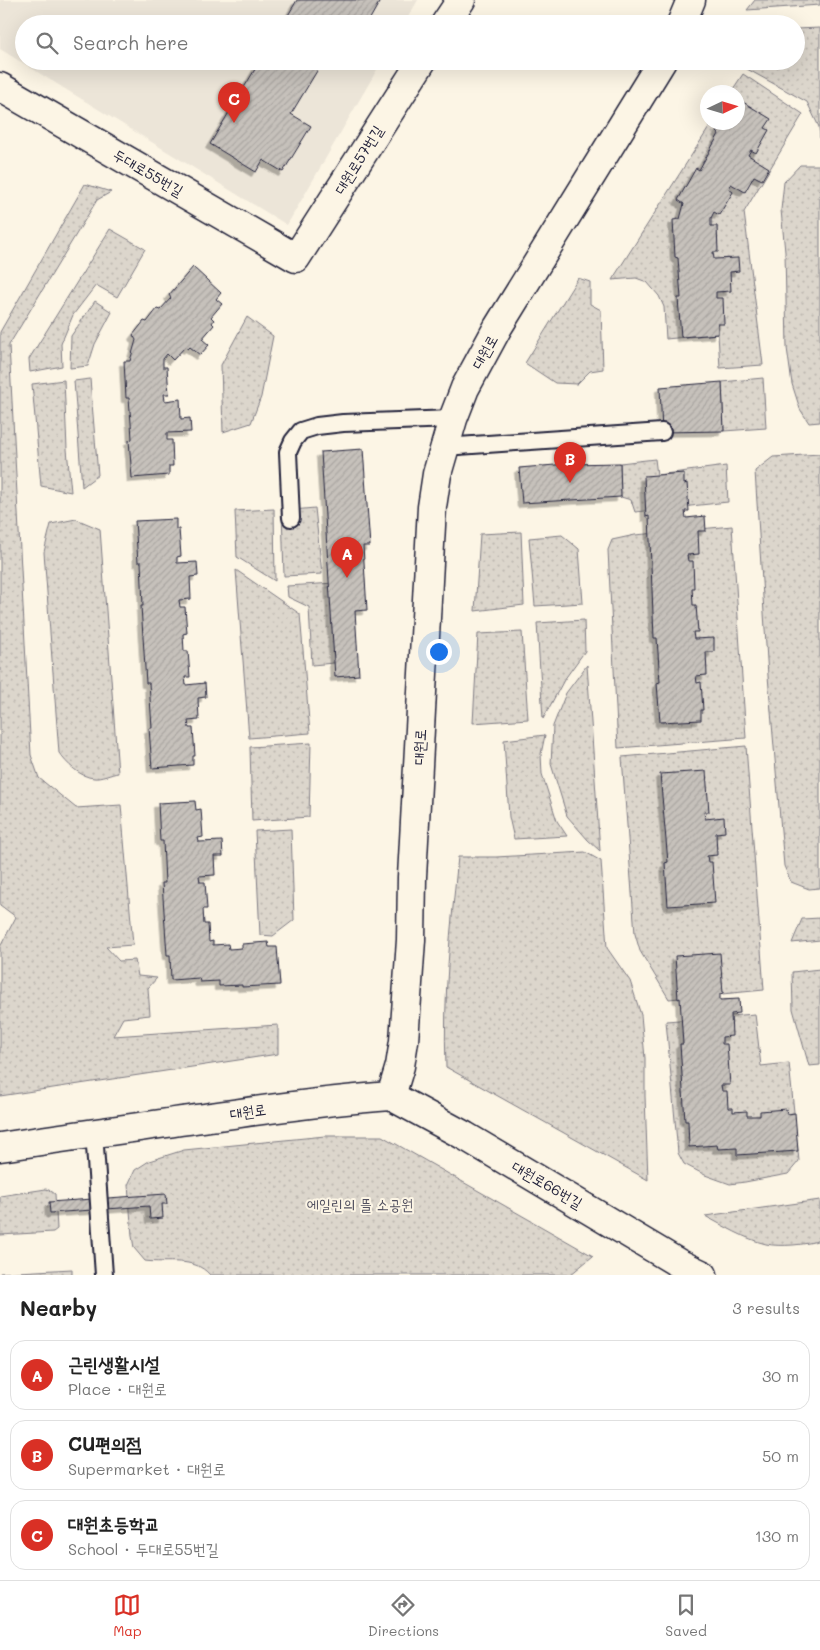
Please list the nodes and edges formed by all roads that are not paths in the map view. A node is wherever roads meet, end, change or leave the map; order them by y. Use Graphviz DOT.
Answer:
graph roads {
  1 [pos="460,0"];
  2 [pos="691,0"];
  3 [pos="451,15"];
  4 [pos="684,15"];
  5 [pos="416,70"];
  6 [pos="656,70"];
  7 [pos="0,87"];
  8 [pos="296,258"];
  9 [pos="453,419"];
  10 [pos="662,432"];
  11 [pos="444,447"];
  12 [pos="291,518"];
  13 [pos="391,1096"];
  14 [pos="94,1132"];
  15 [pos="0,1147"];
  16 [pos="104,1275"];
  17 [pos="703,1275"];
  1 -- 3 [label="street"];
  2 -- 4 [label="street"];
  5 -- 8 [label="street, 대원로57번길"];
  6 -- 9 [label="street, 대원로"];
  7 -- 8 [label="street, 두대로55번길"];
  9 -- 11 [label="street, 대원로"];
  9 -- 12 [label="lane"];
  10 -- 11 [label="lane"];
  11 -- 13 [label="street, 대원로"];
  13 -- 14 [label="street, 대원로"];
  13 -- 17 [label="street, 대원로66번길"];
  14 -- 15 [label="street, 대원로"];
  14 -- 16 [label="lane"];
}
